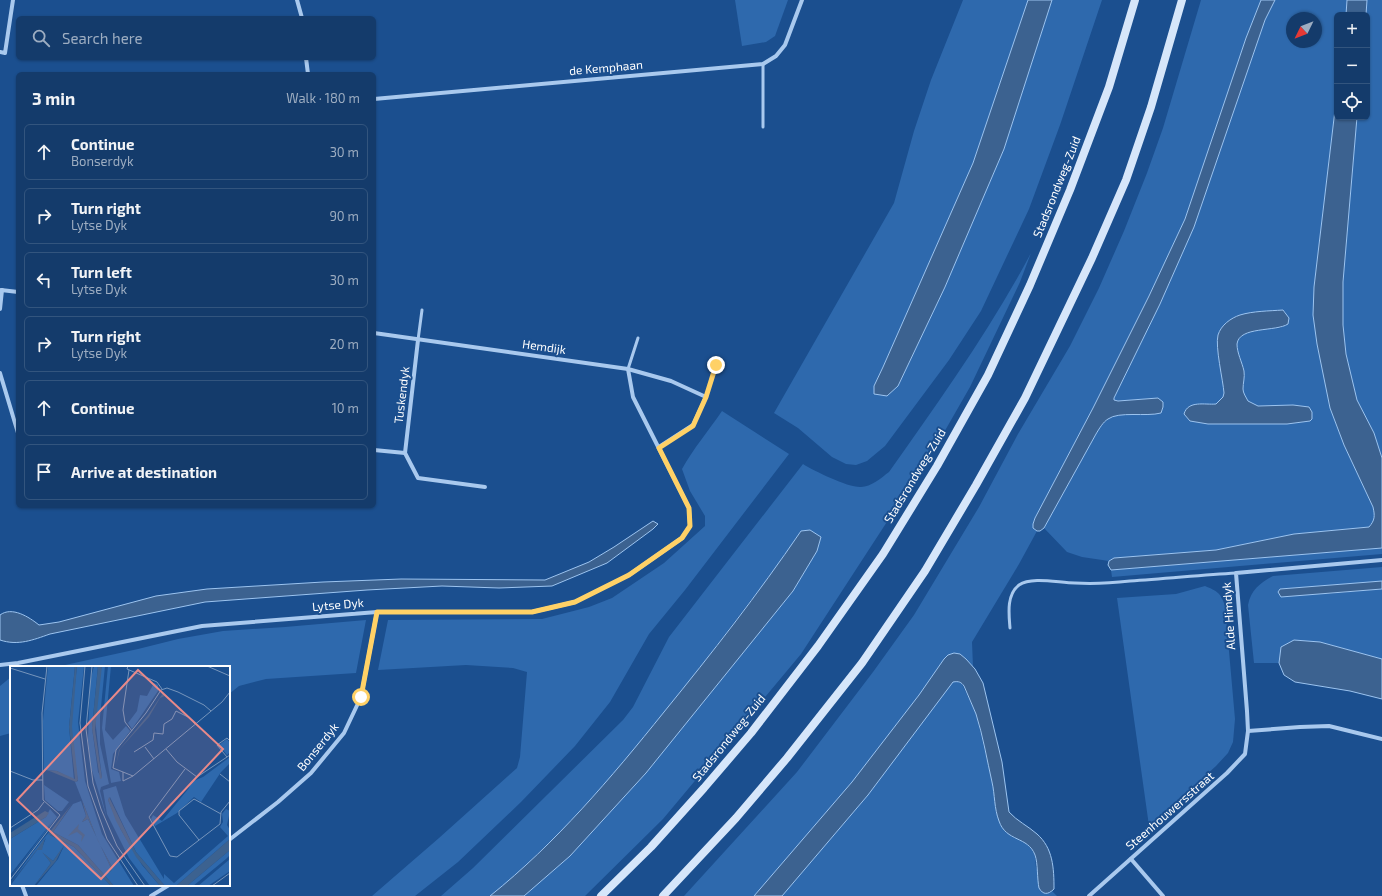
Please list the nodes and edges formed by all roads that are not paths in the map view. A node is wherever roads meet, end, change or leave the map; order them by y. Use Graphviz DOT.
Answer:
graph roads {
  1 [pos="13,0"];
  2 [pos="297,0"];
  3 [pos="802,0"];
  4 [pos="1135,0"];
  5 [pos="1182,0"];
  6 [pos="301,16"];
  7 [pos="0,52"];
  8 [pos="306,60"];
  9 [pos="763,64"];
  10 [pos="308,72"];
  11 [pos="376,99"];
  12 [pos="763,127"];
  13 [pos="1,290"];
  14 [pos="16,292"];
  15 [pos="0,309"];
  16 [pos="422,310"];
  17 [pos="376,333"];
  18 [pos="638,338"];
  19 [pos="418,340"];
  20 [pos="716,365"];
  21 [pos="628,369"];
  22 [pos="0,373"];
  23 [pos="706,397"];
  24 [pos="16,426"];
  25 [pos="659,448"];
  26 [pos="376,450"];
  27 [pos="405,453"];
  28 [pos="485,487"];
  29 [pos="1382,560"];
  30 [pos="1236,573"];
  31 [pos="377,612"];
  32 [pos="1010,628"];
  33 [pos="0,666"];
  34 [pos="1248,731"];
  35 [pos="1382,739"];
  36 [pos="0,826"];
  37 [pos="230,839"];
  38 [pos="10,854"];
  39 [pos="1131,859"];
  40 [pos="22,886"];
  41 [pos="167,886"];
  42 [pos="26,896"];
  43 [pos="151,896"];
  44 [pos="601,896"];
  45 [pos="664,896"];
  46 [pos="1089,896"];
  47 [pos="1162,896"];
  1 -- 7 [label="street"];
  2 -- 6 [label="street"];
  3 -- 9 [label="street"];
  4 -- 44 [label="main road, Stadsrondweg-Zuid"];
  5 -- 45 [label="main road"];
  8 -- 10 [label="street"];
  9 -- 11 [label="street, de Kemphaan"];
  9 -- 12 [label="lane"];
  13 -- 14 [label="street"];
  13 -- 15 [label="street"];
  16 -- 19 [label="lane"];
  17 -- 19 [label="street, Hemdijk"];
  18 -- 21 [label="lane"];
  19 -- 21 [label="street, Hemdijk"];
  19 -- 27 [label="street, Tuskendyk"];
  20 -- 23 [label="lane"];
  21 -- 23 [label="street, Hemdijk"];
  21 -- 25 [label="street, Lytse Dyk"];
  22 -- 24 [label="street"];
  23 -- 25 [label="street"];
  25 -- 31 [label="street, Lytse Dyk"];
  26 -- 27 [label="street"];
  27 -- 28 [label="street"];
  29 -- 30 [label="street, Alde Himdyk"];
  30 -- 32 [label="lane"];
  30 -- 34 [label="street, Alde Himdyk"];
  31 -- 33 [label="street, Lytse Dyk"];
  31 -- 37 [label="street, Bonserdyk"];
  34 -- 35 [label="street"];
  34 -- 39 [label="street, Steenhouwersstraat"];
  36 -- 38 [label="street"];
  39 -- 46 [label="street, Steenhouwersstraat"];
  39 -- 47 [label="street"];
  40 -- 42 [label="street"];
  41 -- 43 [label="street"];
}
